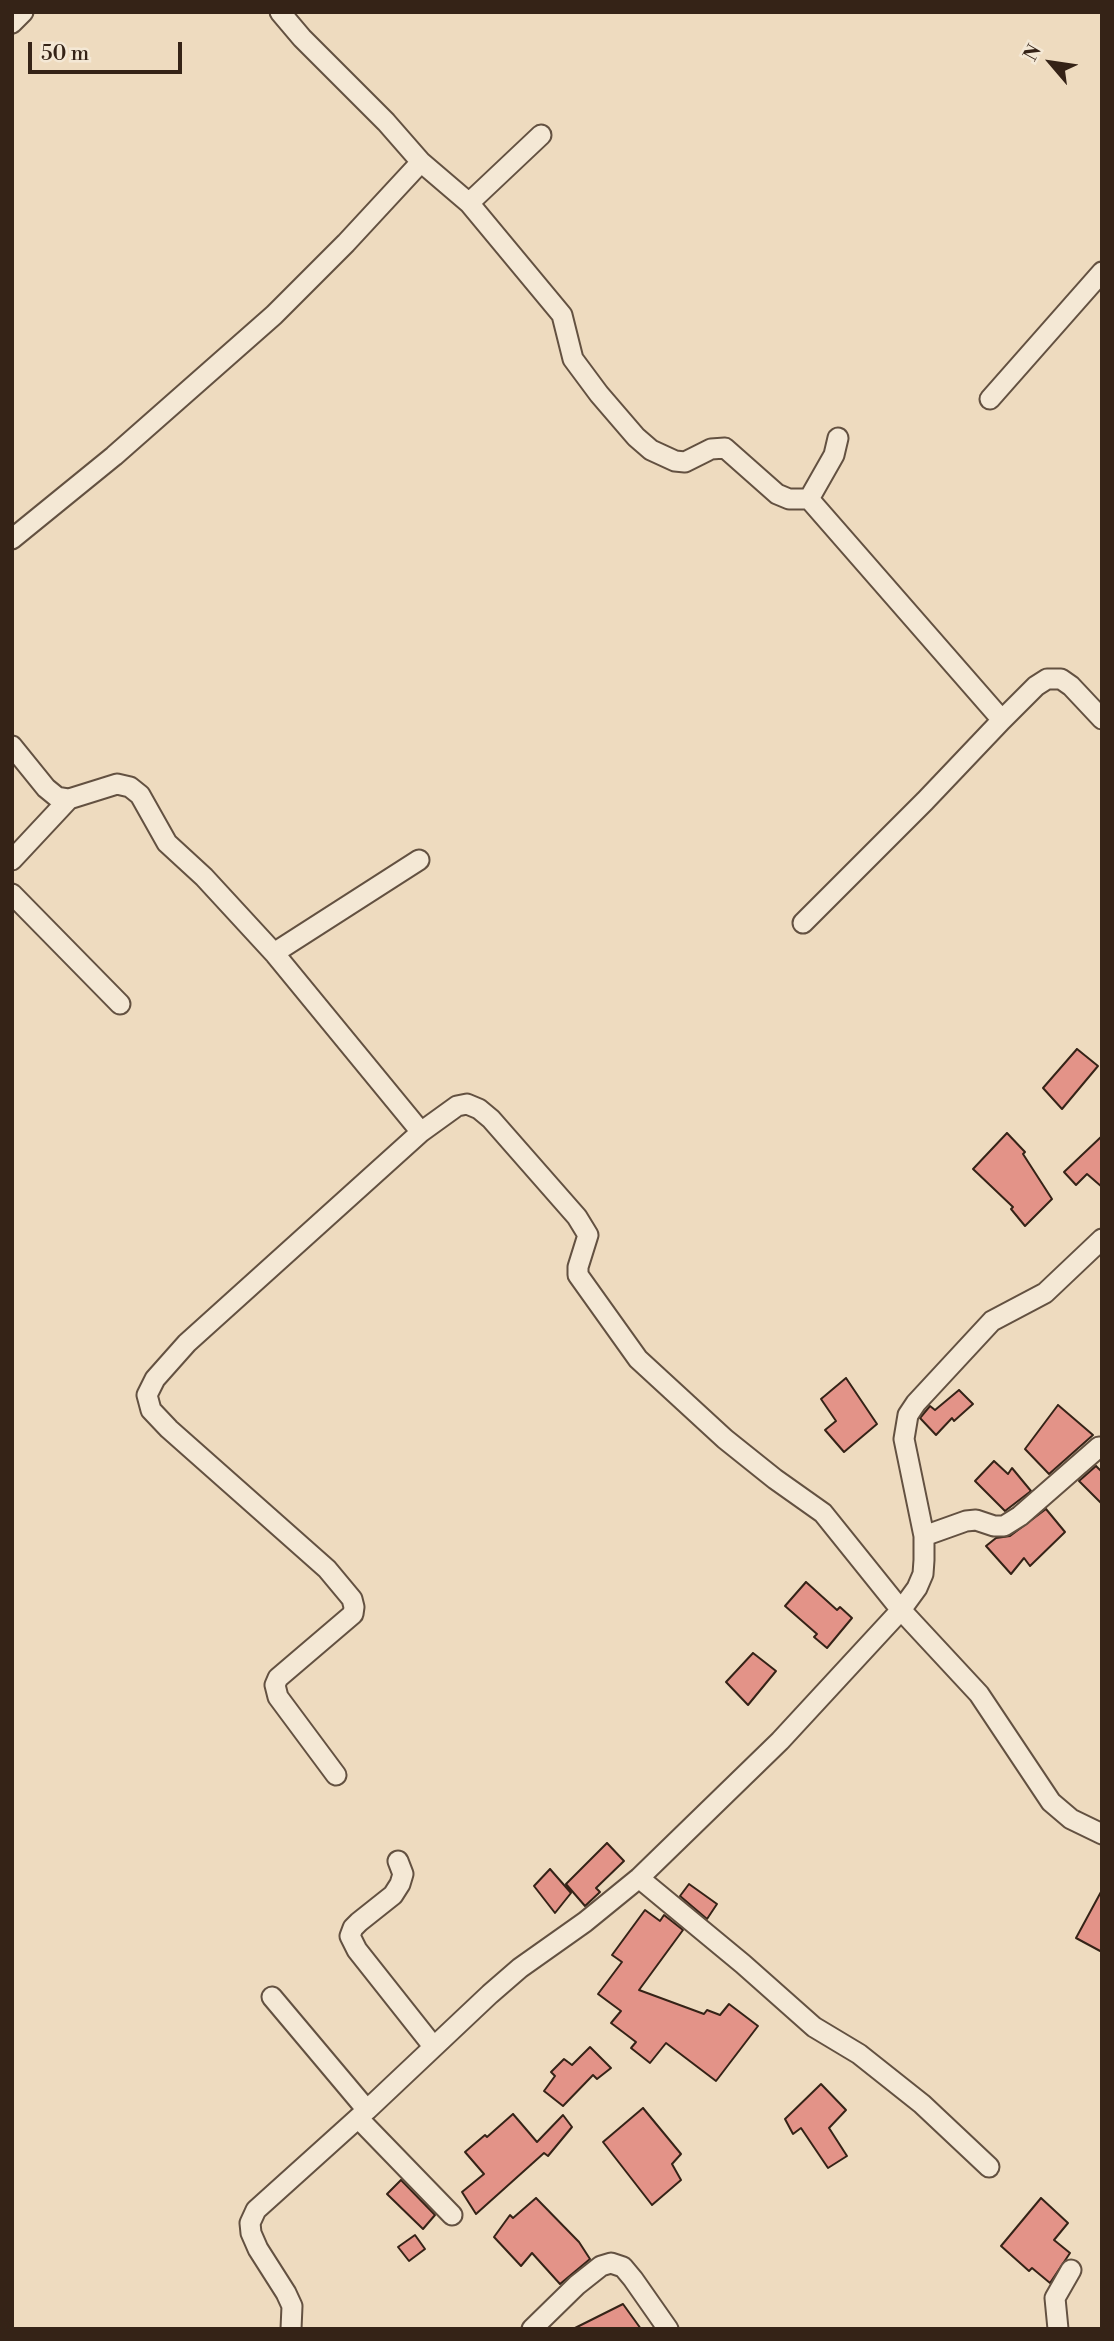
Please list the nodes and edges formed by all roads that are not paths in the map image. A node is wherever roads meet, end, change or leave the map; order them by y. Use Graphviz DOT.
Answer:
graph roads {
  1 [pos="23,12"];
  2 [pos="280,12"];
  3 [pos="12,23"];
  4 [pos="541,135"];
  5 [pos="421,162"];
  6 [pos="469,203"];
  7 [pos="1102,272"];
  8 [pos="990,399"];
  9 [pos="838,438"];
  10 [pos="809,499"];
  11 [pos="12,539"];
  12 [pos="1102,719"];
  13 [pos="1002,720"];
  14 [pos="12,746"];
  15 [pos="69,799"];
  16 [pos="12,860"];
  17 [pos="419,860"];
  18 [pos="12,894"];
  19 [pos="803,923"];
  20 [pos="274,953"];
  21 [pos="120,1003"];
  22 [pos="421,1132"];
  23 [pos="1102,1239"];
  24 [pos="1099,1447"];
  25 [pos="924,1535"];
  26 [pos="901,1610"];
  27 [pos="336,1775"];
  28 [pos="1102,1835"];
  29 [pos="398,1861"];
  30 [pos="639,1878"];
  31 [pos="272,1997"];
  32 [pos="433,2046"];
  33 [pos="362,2114"];
  34 [pos="989,2167"];
  35 [pos="452,2215"];
  36 [pos="1071,2270"];
  37 [pos="291,2329"];
  38 [pos="532,2329"];
  39 [pos="667,2329"];
  40 [pos="1058,2329"];
  1 -- 3 [label="street"];
  2 -- 5 [label="street"];
  4 -- 6 [label="street"];
  5 -- 6 [label="street"];
  5 -- 11 [label="street"];
  6 -- 10 [label="street"];
  7 -- 8 [label="street"];
  9 -- 10 [label="street"];
  10 -- 13 [label="street"];
  12 -- 13 [label="street"];
  13 -- 19 [label="street"];
  14 -- 15 [label="street"];
  15 -- 16 [label="street"];
  15 -- 20 [label="street"];
  17 -- 20 [label="street"];
  18 -- 21 [label="street"];
  20 -- 22 [label="street"];
  22 -- 26 [label="street"];
  22 -- 27 [label="street"];
  23 -- 25 [label="street"];
  24 -- 25 [label="street"];
  25 -- 26 [label="street"];
  26 -- 28 [label="street"];
  26 -- 30 [label="street"];
  29 -- 32 [label="street"];
  30 -- 32 [label="street"];
  30 -- 34 [label="street"];
  31 -- 33 [label="street"];
  32 -- 33 [label="street"];
  33 -- 35 [label="street"];
  33 -- 37 [label="street"];
  36 -- 40 [label="street"];
  38 -- 39 [label="street"];
}
